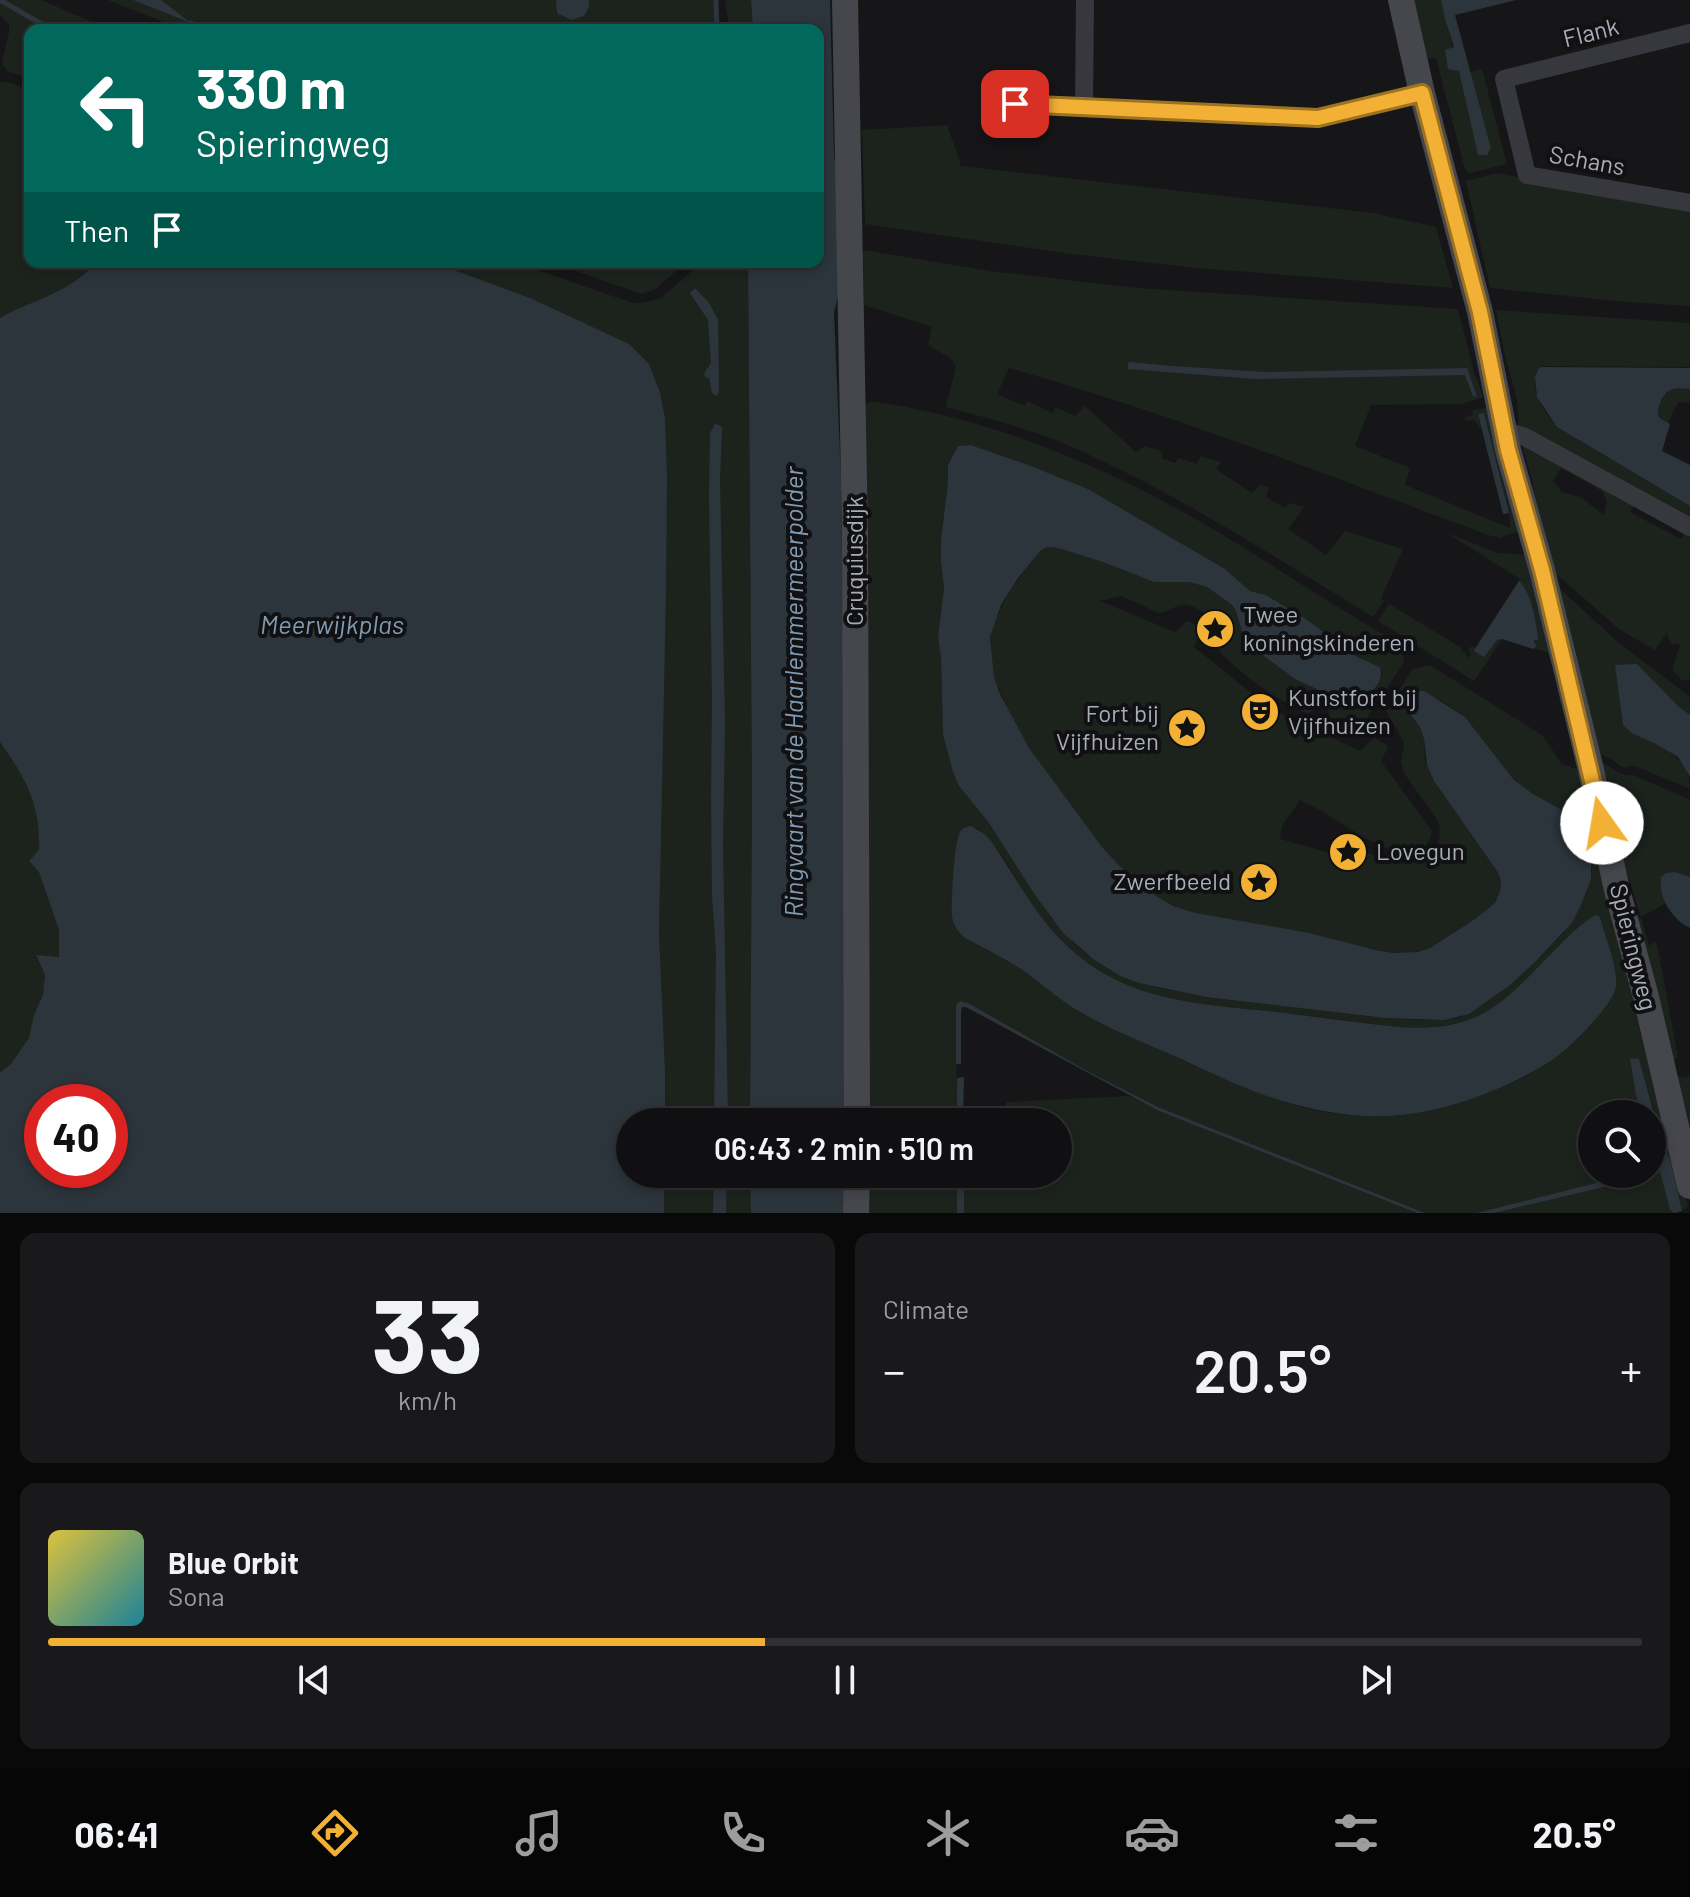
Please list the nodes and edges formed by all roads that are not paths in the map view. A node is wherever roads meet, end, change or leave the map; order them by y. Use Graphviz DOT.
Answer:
graph roads {
  1 [pos="845,0"];
  2 [pos="1085,0"];
  3 [pos="1401,0"];
  4 [pos="1690,33"];
  5 [pos="1504,79"];
  6 [pos="1422,93"];
  7 [pos="1015,104"];
  8 [pos="1084,107"];
  9 [pos="1690,203"];
  10 [pos="1503,430"];
  11 [pos="1690,527"];
  12 [pos="857,1108"];
  13 [pos="1690,1186"];
  14 [pos="857,1188"];
  15 [pos="856,1213"];
  1 -- 12 [label="street, Cruquiusdijk"];
  2 -- 8 [label="street"];
  3 -- 6 [label="street, Spieringweg"];
  4 -- 5 [label="street, Flank"];
  5 -- 9 [label="street, Schans"];
  6 -- 8 [label="street"];
  6 -- 10 [label="street, Spieringweg"];
  7 -- 8 [label="street"];
  10 -- 11 [label="street"];
  10 -- 13 [label="street, Spieringweg"];
  14 -- 15 [label="street"];
}
